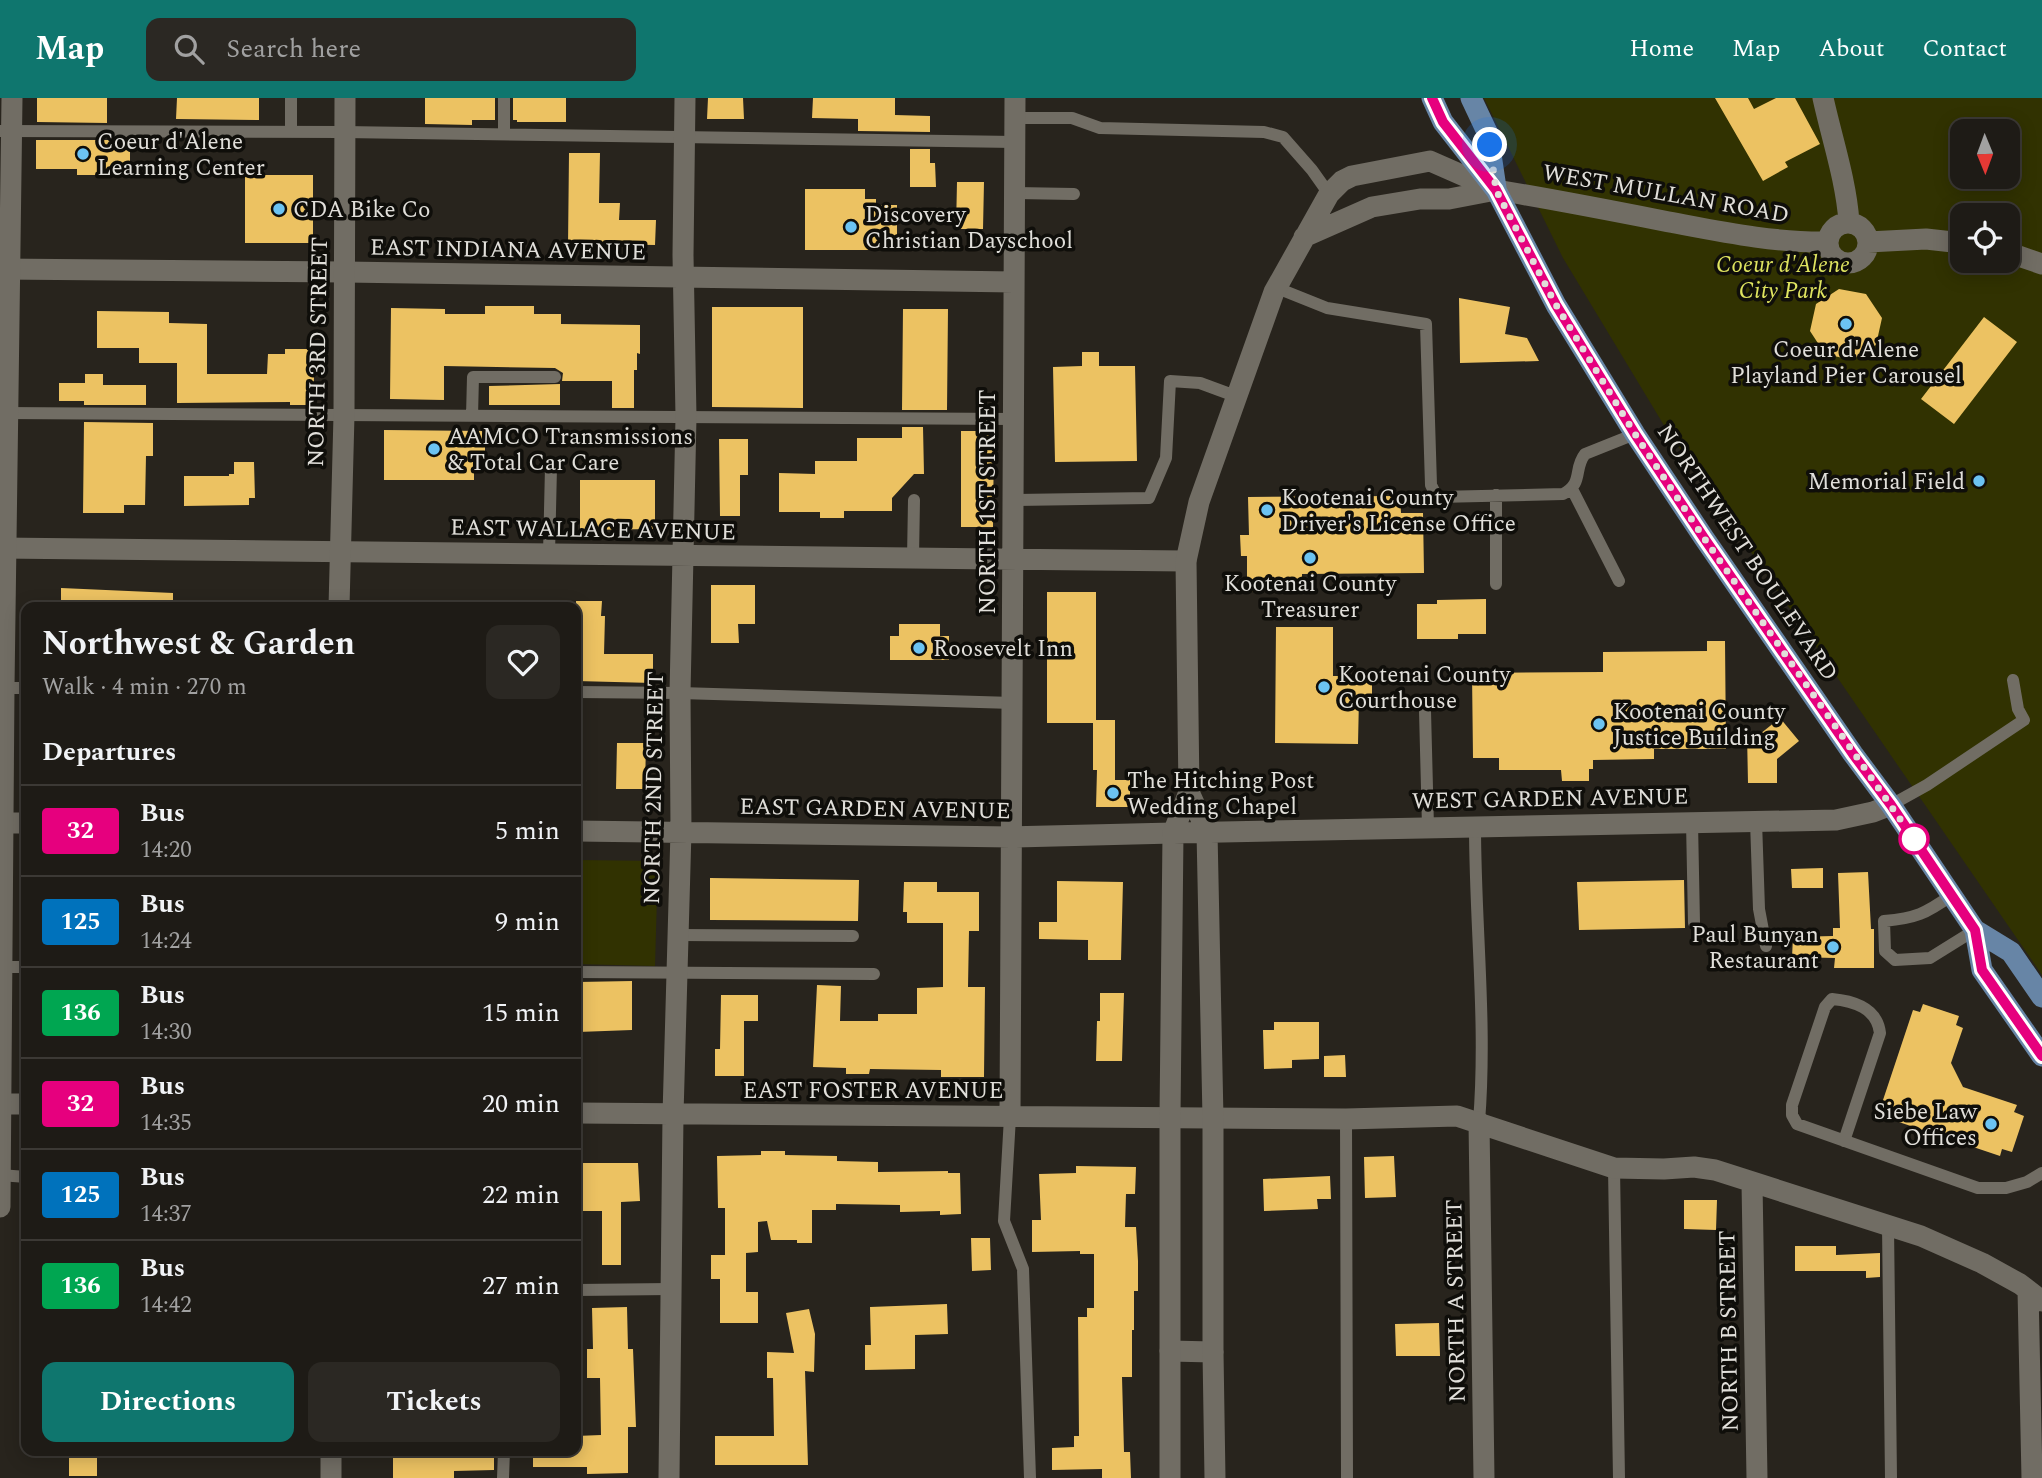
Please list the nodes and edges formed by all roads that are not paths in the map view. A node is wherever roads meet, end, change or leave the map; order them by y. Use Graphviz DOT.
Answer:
graph roads {
  1 [pos="12,98"];
  2 [pos="291,98"];
  3 [pos="345,98"];
  4 [pos="504,98"];
  5 [pos="685,98"];
  6 [pos="1432,98"];
  7 [pos="1471,98"];
  8 [pos="1823,98"];
  9 [pos="1015,108"];
  10 [pos="6,131"];
  11 [pos="291,132"];
  12 [pos="344,132"];
  13 [pos="504,134"];
  14 [pos="684,137"];
  15 [pos="1015,142"];
  16 [pos="1496,190"];
  17 [pos="1015,193"];
  18 [pos="1074,194"];
  19 [pos="1329,194"];
  20 [pos="1849,222"];
  21 [pos="1304,237"];
  22 [pos="1828,242"];
  23 [pos="1868,242"];
  24 [pos="1950,242"];
  25 [pos="2020,257"];
  26 [pos="2042,264"];
  27 [pos="5,269"];
  28 [pos="345,272"];
  29 [pos="684,278"];
  30 [pos="1014,282"];
  31 [pos="1277,288"];
  32 [pos="555,377"];
  33 [pos="1238,397"];
  34 [pos="4,413"];
  35 [pos="344,415"];
  36 [pos="472,416"];
  37 [pos="686,417"];
  38 [pos="1013,419"];
  39 [pos="1635,434"];
  40 [pos="551,467"];
  41 [pos="1572,489"];
  42 [pos="1496,495"];
  43 [pos="914,500"];
  44 [pos="1014,500"];
  45 [pos="3,548"];
  46 [pos="340,552"];
  47 [pos="549,554"];
  48 [pos="684,556"];
  49 [pos="913,558"];
  50 [pos="1014,558"];
  51 [pos="1186,561"];
  52 [pos="1619,581"];
  53 [pos="1496,584"];
  54 [pos="339,602"];
  55 [pos="2014,680"];
  56 [pos="2,688"];
  57 [pos="21,688"];
  58 [pos="581,692"];
  59 [pos="680,693"];
  60 [pos="1013,703"];
  61 [pos="1425,711"];
  62 [pos="1189,792"];
  63 [pos="1891,805"];
  64 [pos="1756,821"];
  65 [pos="1692,822"];
  66 [pos="2,823"];
  67 [pos="21,823"];
  68 [pos="1475,826"];
  69 [pos="1428,827"];
  70 [pos="581,831"];
  71 [pos="681,831"];
  72 [pos="1207,832"];
  73 [pos="1173,833"];
  74 [pos="1011,837"];
  75 [pos="1952,895"];
  76 [pos="1694,923"];
  77 [pos="1975,930"];
  78 [pos="678,935"];
  79 [pos="853,936"];
  80 [pos="1766,946"];
  81 [pos="1,967"];
  82 [pos="21,967"];
  83 [pos="581,971"];
  84 [pos="677,972"];
  85 [pos="874,974"];
  86 [pos="2042,998"];
  87 [pos="2042,1056"];
  88 [pos="0,1104"];
  89 [pos="21,1104"];
  90 [pos="581,1113"];
  91 [pos="673,1115"];
  92 [pos="1010,1117"];
  93 [pos="1170,1117"];
  94 [pos="1213,1118"];
  95 [pos="1346,1119"];
  96 [pos="1479,1122"];
  97 [pos="1844,1141"];
  98 [pos="1614,1168"];
  99 [pos="2042,1172"];
  100 [pos="0,1175"];
  101 [pos="21,1177"];
  102 [pos="1752,1183"];
  103 [pos="0,1207"];
  104 [pos="1888,1226"];
  105 [pos="671,1289"];
  106 [pos="581,1290"];
  107 [pos="2035,1296"];
  108 [pos="1170,1351"];
  109 [pos="1213,1352"];
  110 [pos="331,1456"];
  111 [pos="503,1456"];
  112 [pos="331,1478"];
  113 [pos="503,1478"];
  114 [pos="669,1478"];
  115 [pos="1030,1478"];
  116 [pos="1170,1478"];
  117 [pos="1215,1478"];
  118 [pos="1347,1478"];
  119 [pos="1484,1478"];
  120 [pos="1619,1478"];
  121 [pos="1757,1478"];
  122 [pos="1891,1478"];
  123 [pos="2032,1478"];
  1 -- 10 [label="street"];
  2 -- 11 [label="lane"];
  3 -- 12 [label="street, NORTH 3RD STREET"];
  4 -- 13 [label="lane"];
  5 -- 14 [label="street, NORTH 2ND STREET"];
  6 -- 16 [label="main road, NORTHWEST BOULEVARD"];
  7 -- 16 [label="main road, NORTHWEST BOULEVARD"];
  8 -- 20 [label="street"];
  9 -- 15 [label="street, NORTH 1ST STREET"];
  9 -- 19 [label="lane"];
  10 -- 11 [label="lane"];
  10 -- 27 [label="street"];
  11 -- 12 [label="lane"];
  12 -- 13 [label="lane"];
  12 -- 28 [label="street, NORTH 3RD STREET"];
  13 -- 14 [label="lane"];
  14 -- 15 [label="lane"];
  14 -- 29 [label="street, NORTH 2ND STREET"];
  15 -- 17 [label="street, NORTH 1ST STREET"];
  16 -- 19 [label="street"];
  16 -- 21 [label="street"];
  16 -- 22 [label="street, WEST MULLAN ROAD"];
  16 -- 39 [label="main road, NORTHWEST BOULEVARD"];
  17 -- 18 [label="lane"];
  17 -- 30 [label="street, NORTH 1ST STREET"];
  19 -- 21 [label="street"];
  20 -- 22 [label="street"];
  20 -- 23 [label="street"];
  21 -- 31 [label="street"];
  22 -- 23 [label="street"];
  23 -- 24 [label="street"];
  25 -- 26 [label="street"];
  27 -- 28 [label="street, EAST INDIANA AVENUE"];
  27 -- 34 [label="street"];
  28 -- 29 [label="street, EAST INDIANA AVENUE"];
  28 -- 35 [label="street, NORTH 3RD STREET"];
  29 -- 30 [label="street, EAST INDIANA AVENUE"];
  29 -- 37 [label="street, NORTH 2ND STREET"];
  30 -- 38 [label="street, NORTH 1ST STREET"];
  31 -- 33 [label="street"];
  31 -- 42 [label="lane"];
  32 -- 36 [label="lane"];
  33 -- 44 [label="lane"];
  33 -- 51 [label="street"];
  34 -- 35 [label="lane"];
  34 -- 45 [label="street"];
  35 -- 36 [label="lane"];
  35 -- 46 [label="street, NORTH 3RD STREET"];
  36 -- 37 [label="lane"];
  37 -- 38 [label="lane"];
  37 -- 48 [label="street, NORTH 2ND STREET"];
  38 -- 44 [label="street, NORTH 1ST STREET"];
  39 -- 41 [label="lane"];
  39 -- 63 [label="main road, NORTHWEST BOULEVARD"];
  40 -- 47 [label="lane"];
  41 -- 42 [label="lane"];
  41 -- 52 [label="lane"];
  42 -- 53 [label="lane"];
  43 -- 49 [label="lane"];
  44 -- 50 [label="street, NORTH 1ST STREET"];
  45 -- 46 [label="street, EAST WALLACE AVENUE"];
  45 -- 56 [label="street"];
  46 -- 47 [label="street, EAST WALLACE AVENUE"];
  46 -- 54 [label="street, NORTH 3RD STREET"];
  47 -- 48 [label="street, EAST WALLACE AVENUE"];
  48 -- 49 [label="street, EAST WALLACE AVENUE"];
  48 -- 59 [label="street, NORTH 2ND STREET"];
  49 -- 50 [label="street, EAST WALLACE AVENUE"];
  50 -- 51 [label="street, EAST WALLACE AVENUE"];
  50 -- 60 [label="street, NORTH 1ST STREET"];
  51 -- 62 [label="street"];
  55 -- 63 [label="lane"];
  56 -- 57 [label="lane"];
  56 -- 66 [label="street"];
  58 -- 59 [label="lane"];
  59 -- 60 [label="lane"];
  59 -- 71 [label="street, NORTH 2ND STREET"];
  60 -- 74 [label="street, NORTH 1ST STREET"];
  61 -- 69 [label="lane"];
  62 -- 72 [label="street"];
  62 -- 73 [label="street"];
  63 -- 64 [label="street, WEST GARDEN AVENUE"];
  63 -- 75 [label="main road, NORTHWEST BOULEVARD"];
  64 -- 65 [label="street, WEST GARDEN AVENUE"];
  64 -- 80 [label="lane"];
  65 -- 68 [label="street, WEST GARDEN AVENUE"];
  65 -- 76 [label="lane"];
  66 -- 67 [label="street"];
  66 -- 81 [label="street"];
  68 -- 69 [label="street, WEST GARDEN AVENUE"];
  68 -- 96 [label="lane"];
  69 -- 72 [label="street, WEST GARDEN AVENUE"];
  70 -- 71 [label="street, EAST GARDEN AVENUE"];
  71 -- 74 [label="street, EAST GARDEN AVENUE"];
  71 -- 78 [label="street, NORTH 2ND STREET"];
  72 -- 73 [label="street, WEST GARDEN AVENUE"];
  72 -- 94 [label="street"];
  73 -- 74 [label="street, EAST GARDEN AVENUE"];
  73 -- 93 [label="street"];
  74 -- 92 [label="street, NORTH 1ST STREET"];
  75 -- 77 [label="main road, NORTHWEST BOULEVARD"];
  75 -- 77 [label="lane"];
  77 -- 86 [label="main road, NORTHWEST BOULEVARD"];
  77 -- 87 [label="main road, NORTHWEST BOULEVARD"];
  78 -- 79 [label="lane"];
  78 -- 84 [label="street, NORTH 2ND STREET"];
  81 -- 82 [label="lane"];
  81 -- 88 [label="street"];
  83 -- 84 [label="lane"];
  84 -- 85 [label="lane"];
  84 -- 91 [label="street, NORTH 2ND STREET"];
  88 -- 89 [label="street"];
  88 -- 100 [label="street"];
  90 -- 91 [label="street, EAST FOSTER AVENUE"];
  91 -- 92 [label="street, EAST FOSTER AVENUE"];
  91 -- 105 [label="street, NORTH 2ND STREET"];
  92 -- 93 [label="street, EAST FOSTER AVENUE"];
  92 -- 115 [label="lane"];
  93 -- 94 [label="street, EAST FOSTER AVENUE"];
  93 -- 108 [label="street"];
  94 -- 95 [label="street, EAST FOSTER AVENUE"];
  94 -- 109 [label="street"];
  95 -- 96 [label="street, EAST FOSTER AVENUE"];
  95 -- 118 [label="lane"];
  96 -- 98 [label="street, EAST FOSTER AVENUE"];
  96 -- 119 [label="street, NORTH A STREET"];
  97 -- 97 [label="lane"];
  97 -- 99 [label="lane"];
  98 -- 102 [label="street, EAST FOSTER AVENUE"];
  98 -- 120 [label="lane"];
  100 -- 101 [label="lane"];
  100 -- 103 [label="street"];
  102 -- 104 [label="street, EAST FOSTER AVENUE"];
  102 -- 121 [label="street, NORTH B STREET"];
  104 -- 107 [label="street, EAST FOSTER AVENUE"];
  104 -- 122 [label="lane"];
  105 -- 106 [label="lane"];
  105 -- 114 [label="street, NORTH 2ND STREET"];
  107 -- 123 [label="street"];
  108 -- 109 [label="street"];
  108 -- 116 [label="street"];
  109 -- 117 [label="street"];
  110 -- 112 [label="street"];
  111 -- 113 [label="lane"];
}
